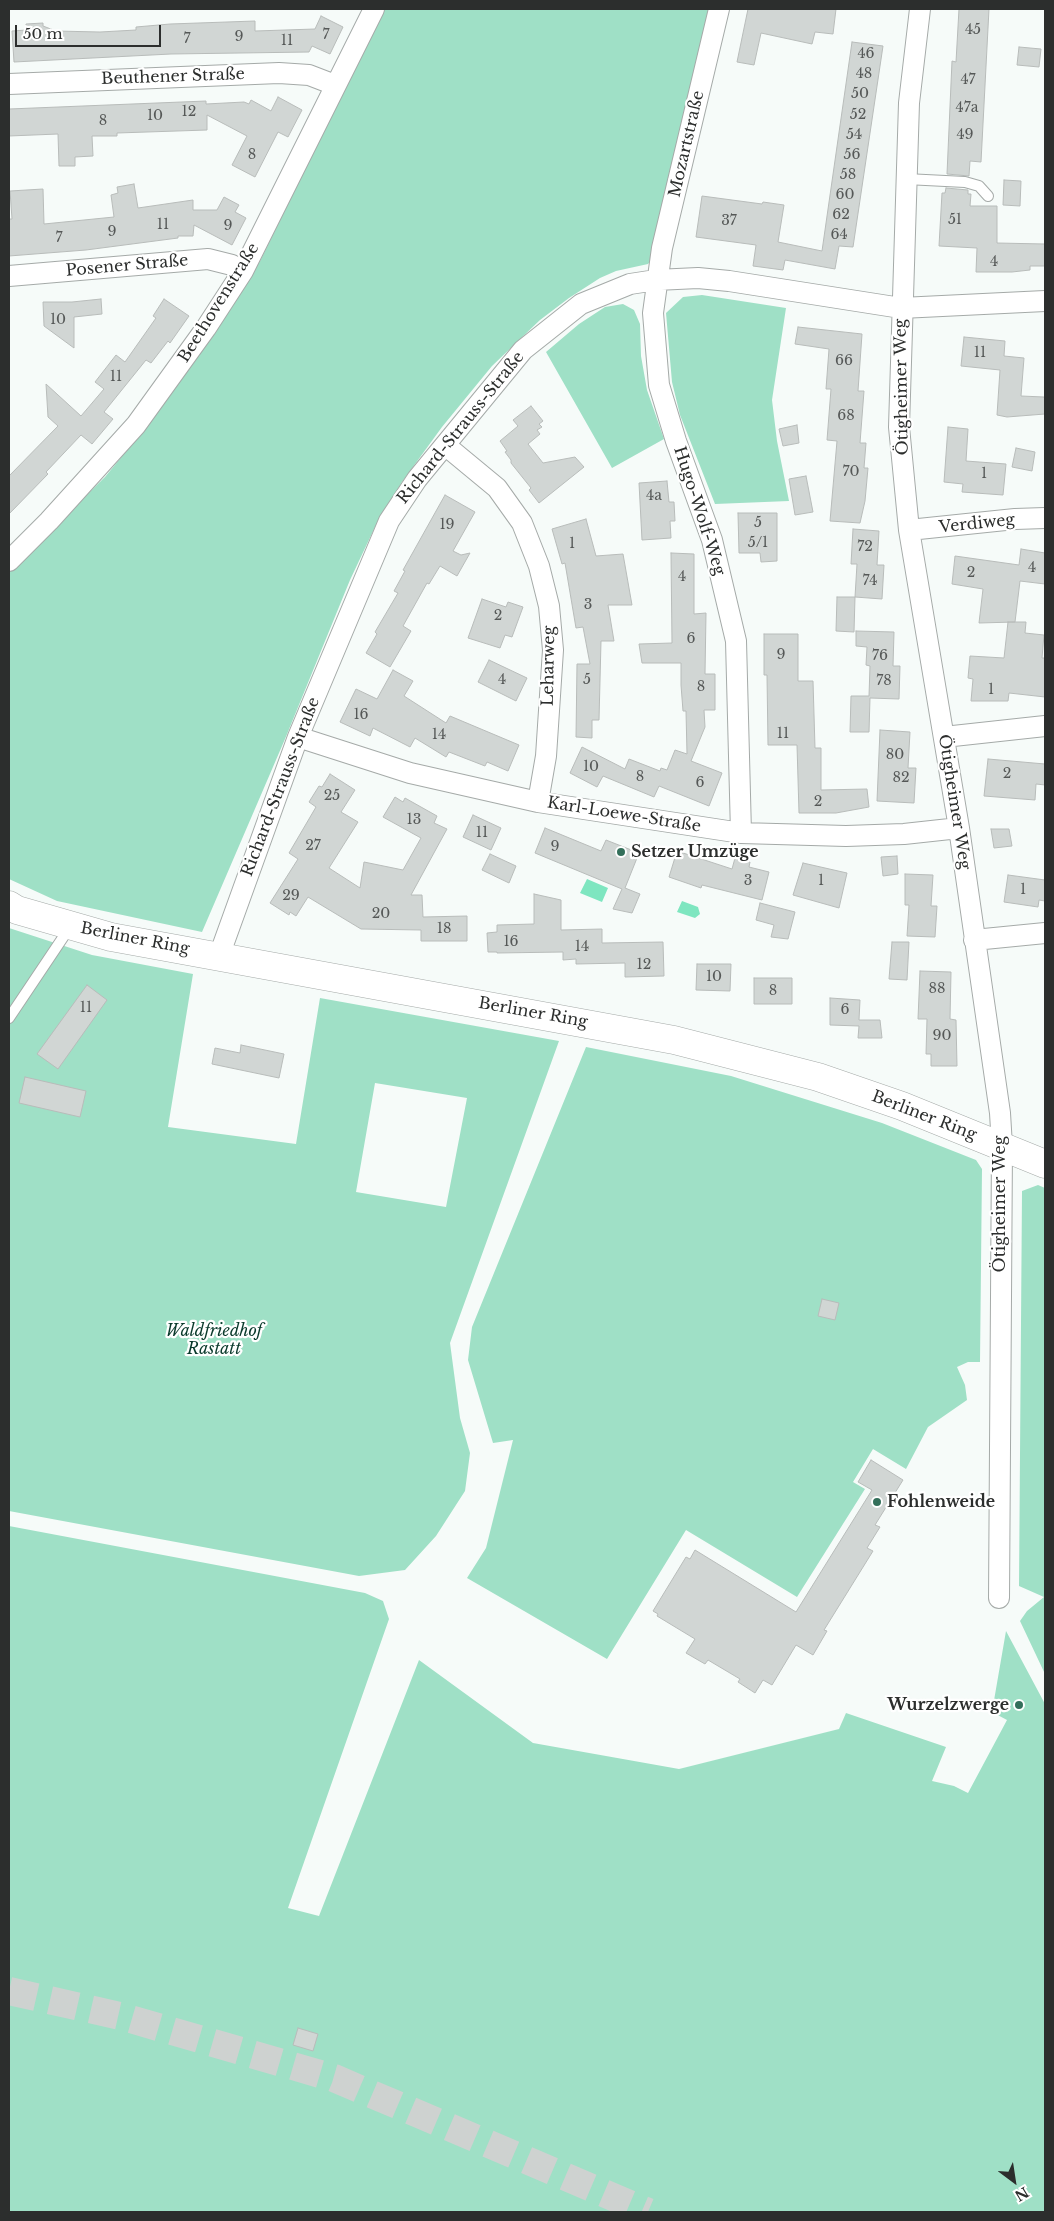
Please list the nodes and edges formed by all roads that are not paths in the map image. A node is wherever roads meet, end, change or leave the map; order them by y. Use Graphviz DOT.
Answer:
graph roads {
  1 [pos="374,9"];
  2 [pos="719,9"];
  3 [pos="920,9"];
  4 [pos="9,84"];
  5 [pos="335,85"];
  6 [pos="906,179"];
  7 [pos="988,196"];
  8 [pos="243,271"];
  9 [pos="9,276"];
  10 [pos="656,280"];
  11 [pos="1045,302"];
  12 [pos="901,308"];
  13 [pos="445,445"];
  14 [pos="1045,518"];
  15 [pos="909,530"];
  16 [pos="9,561"];
  17 [pos="1045,726"];
  18 [pos="298,736"];
  19 [pos="944,737"];
  20 [pos="538,802"];
  21 [pos="959,828"];
  22 [pos="742,833"];
  23 [pos="9,905"];
  24 [pos="71,926"];
  25 [pos="1045,934"];
  26 [pos="974,940"];
  27 [pos="220,956"];
  28 [pos="9,1018"];
  29 [pos="1002,1146"];
  30 [pos="1045,1164"];
  31 [pos="998,1598"];
  1 -- 5 [label="street, Beethovenstraße"];
  2 -- 10 [label="street, Mozartstraße"];
  3 -- 6 [label="street, Ötigheimer Weg"];
  4 -- 5 [label="street, Beuthener Straße"];
  5 -- 8 [label="street, Beethovenstraße"];
  6 -- 7 [label="lane"];
  6 -- 12 [label="street, Ötigheimer Weg"];
  8 -- 9 [label="street, Posener Straße"];
  8 -- 16 [label="street, Beethovenstraße"];
  10 -- 12 [label="street, Richard-Strauss-Straße"];
  10 -- 13 [label="street, Richard-Strauss-Straße"];
  10 -- 22 [label="street, Hugo-Wolf-Weg"];
  11 -- 12 [label="street, Richard-Strauss-Straße"];
  12 -- 15 [label="street, Ötigheimer Weg"];
  13 -- 18 [label="street, Richard-Strauss-Straße"];
  13 -- 20 [label="street, Leharweg"];
  14 -- 15 [label="street, Verdiweg"];
  15 -- 19 [label="street, Ötigheimer Weg"];
  17 -- 19 [label="street"];
  18 -- 20 [label="street, Karl-Loewe-Straße"];
  18 -- 27 [label="street, Richard-Strauss-Straße"];
  19 -- 21 [label="street, Ötigheimer Weg"];
  20 -- 22 [label="street, Karl-Loewe-Straße"];
  21 -- 22 [label="street, Karl-Loewe-Straße"];
  21 -- 26 [label="street, Ötigheimer Weg"];
  23 -- 24 [label="street, Berliner Ring"];
  24 -- 27 [label="street, Berliner Ring"];
  24 -- 28 [label="lane"];
  25 -- 26 [label="street"];
  26 -- 29 [label="street, Ötigheimer Weg"];
  27 -- 29 [label="street, Berliner Ring"];
  29 -- 30 [label="street, Berliner Ring"];
  29 -- 31 [label="street, Ötigheimer Weg"];
}
